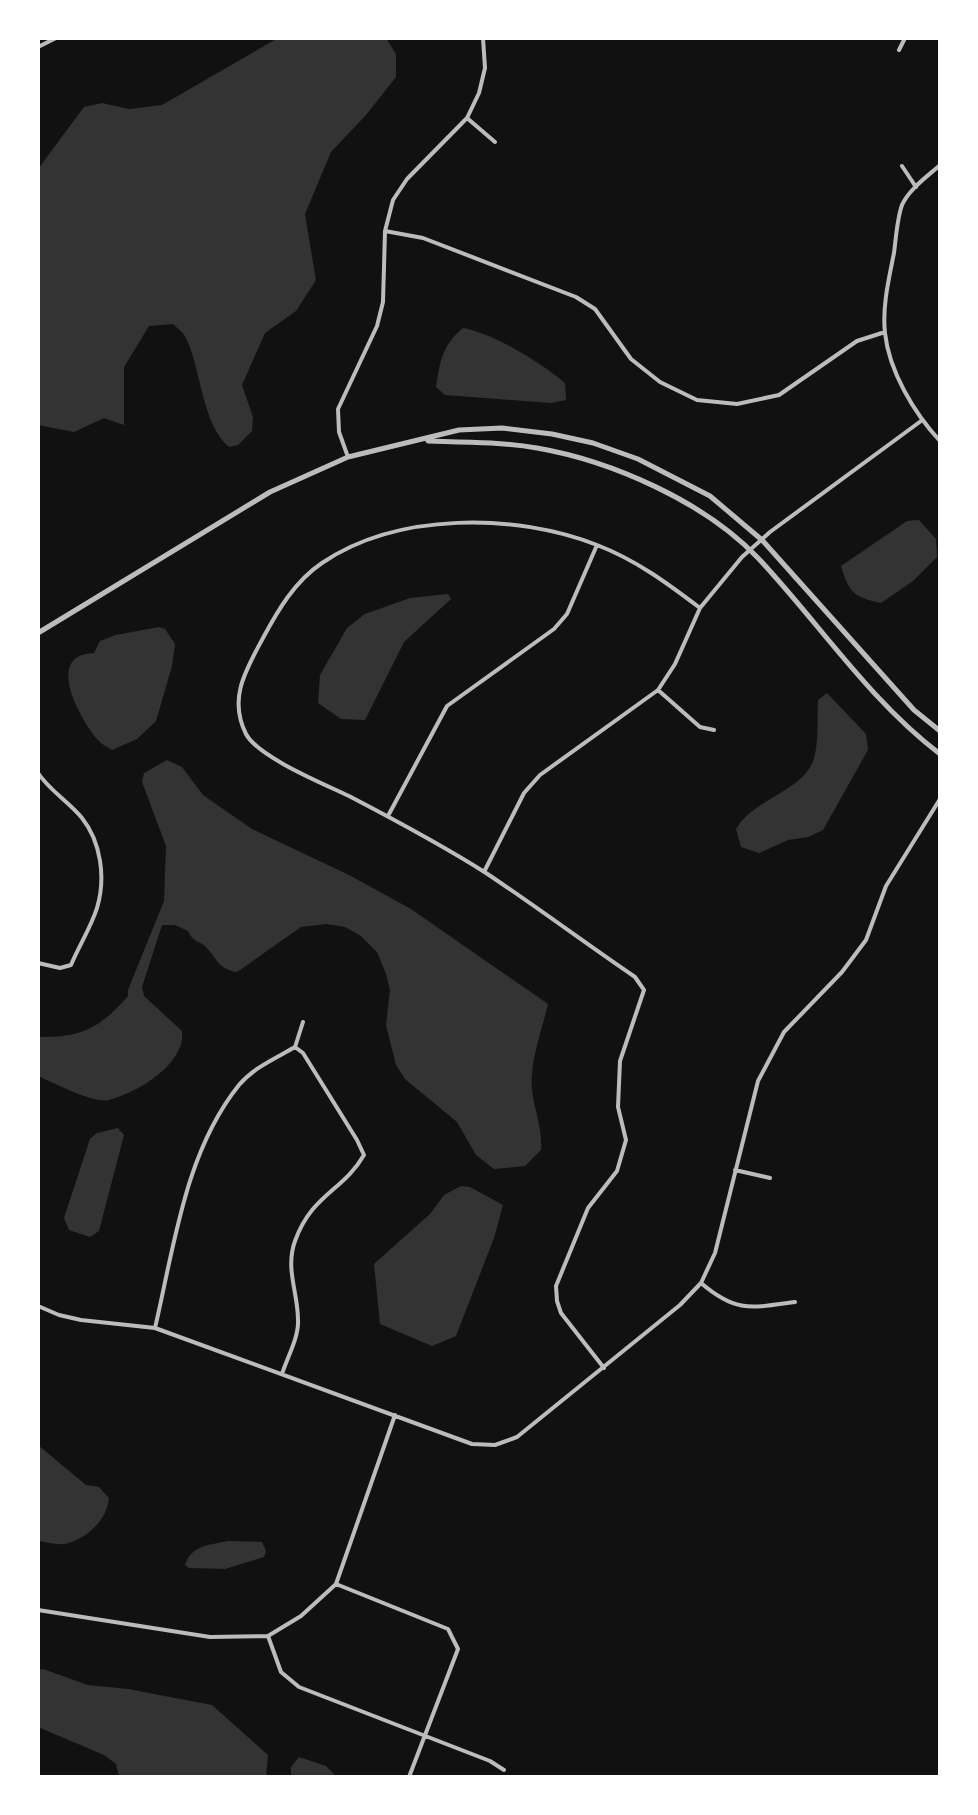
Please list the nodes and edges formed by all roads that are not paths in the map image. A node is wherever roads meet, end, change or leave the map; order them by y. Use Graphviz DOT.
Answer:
graph roads {
  1 [pos="56,38"];
  2 [pos="483,38"];
  3 [pos="905,38"];
  4 [pos="38,47"];
  5 [pos="899,50"];
  6 [pos="467,118"];
  7 [pos="495,142"];
  8 [pos="940,165"];
  9 [pos="902,166"];
  10 [pos="916,187"];
  11 [pos="385,231"];
  12 [pos="885,332"];
  13 [pos="921,421"];
  14 [pos="423,440"];
  15 [pos="940,441"];
  16 [pos="348,457"];
  17 [pos="762,540"];
  18 [pos="597,545"];
  19 [pos="750,550"];
  20 [pos="700,608"];
  21 [pos="38,633"];
  22 [pos="658,690"];
  23 [pos="714,730"];
  24 [pos="940,731"];
  25 [pos="940,754"];
  26 [pos="38,773"];
  27 [pos="940,799"];
  28 [pos="388,816"];
  29 [pos="484,872"];
  30 [pos="38,963"];
  31 [pos="303,1022"];
  32 [pos="295,1047"];
  33 [pos="735,1170"];
  34 [pos="770,1178"];
  35 [pos="701,1283"];
  36 [pos="795,1302"];
  37 [pos="38,1306"];
  38 [pos="155,1328"];
  39 [pos="604,1368"];
  40 [pos="282,1374"];
  41 [pos="395,1415"];
  42 [pos="336,1584"];
  43 [pos="38,1610"];
  44 [pos="268,1636"];
  45 [pos="425,1735"];
  46 [pos="504,1770"];
  47 [pos="409,1777"];
  1 -- 4 [label="street"];
  2 -- 6 [label="street"];
  3 -- 5 [label="street"];
  6 -- 7 [label="street"];
  6 -- 11 [label="street"];
  8 -- 10 [label="street"];
  9 -- 10 [label="street"];
  10 -- 12 [label="street"];
  11 -- 12 [label="street"];
  11 -- 16 [label="street"];
  12 -- 13 [label="street"];
  13 -- 15 [label="street"];
  13 -- 17 [label="street"];
  14 -- 16 [label="street"];
  14 -- 17 [label="street"];
  14 -- 19 [label="street"];
  16 -- 21 [label="street"];
  17 -- 19 [label="street"];
  17 -- 24 [label="street"];
  18 -- 20 [label="street"];
  18 -- 28 [label="street"];
  18 -- 28 [label="street"];
  19 -- 20 [label="street"];
  19 -- 25 [label="street"];
  20 -- 22 [label="street"];
  22 -- 23 [label="street"];
  22 -- 29 [label="street"];
  26 -- 30 [label="street"];
  27 -- 33 [label="street"];
  28 -- 29 [label="street"];
  29 -- 39 [label="street"];
  31 -- 32 [label="street"];
  32 -- 38 [label="street"];
  32 -- 40 [label="street"];
  33 -- 34 [label="street"];
  33 -- 35 [label="street"];
  35 -- 36 [label="street"];
  35 -- 39 [label="street"];
  37 -- 38 [label="street"];
  38 -- 40 [label="street"];
  39 -- 41 [label="street"];
  40 -- 41 [label="street"];
  41 -- 42 [label="street"];
  42 -- 44 [label="street"];
  42 -- 45 [label="street"];
  43 -- 44 [label="street"];
  44 -- 45 [label="street"];
  45 -- 46 [label="street"];
  45 -- 47 [label="street"];
}
